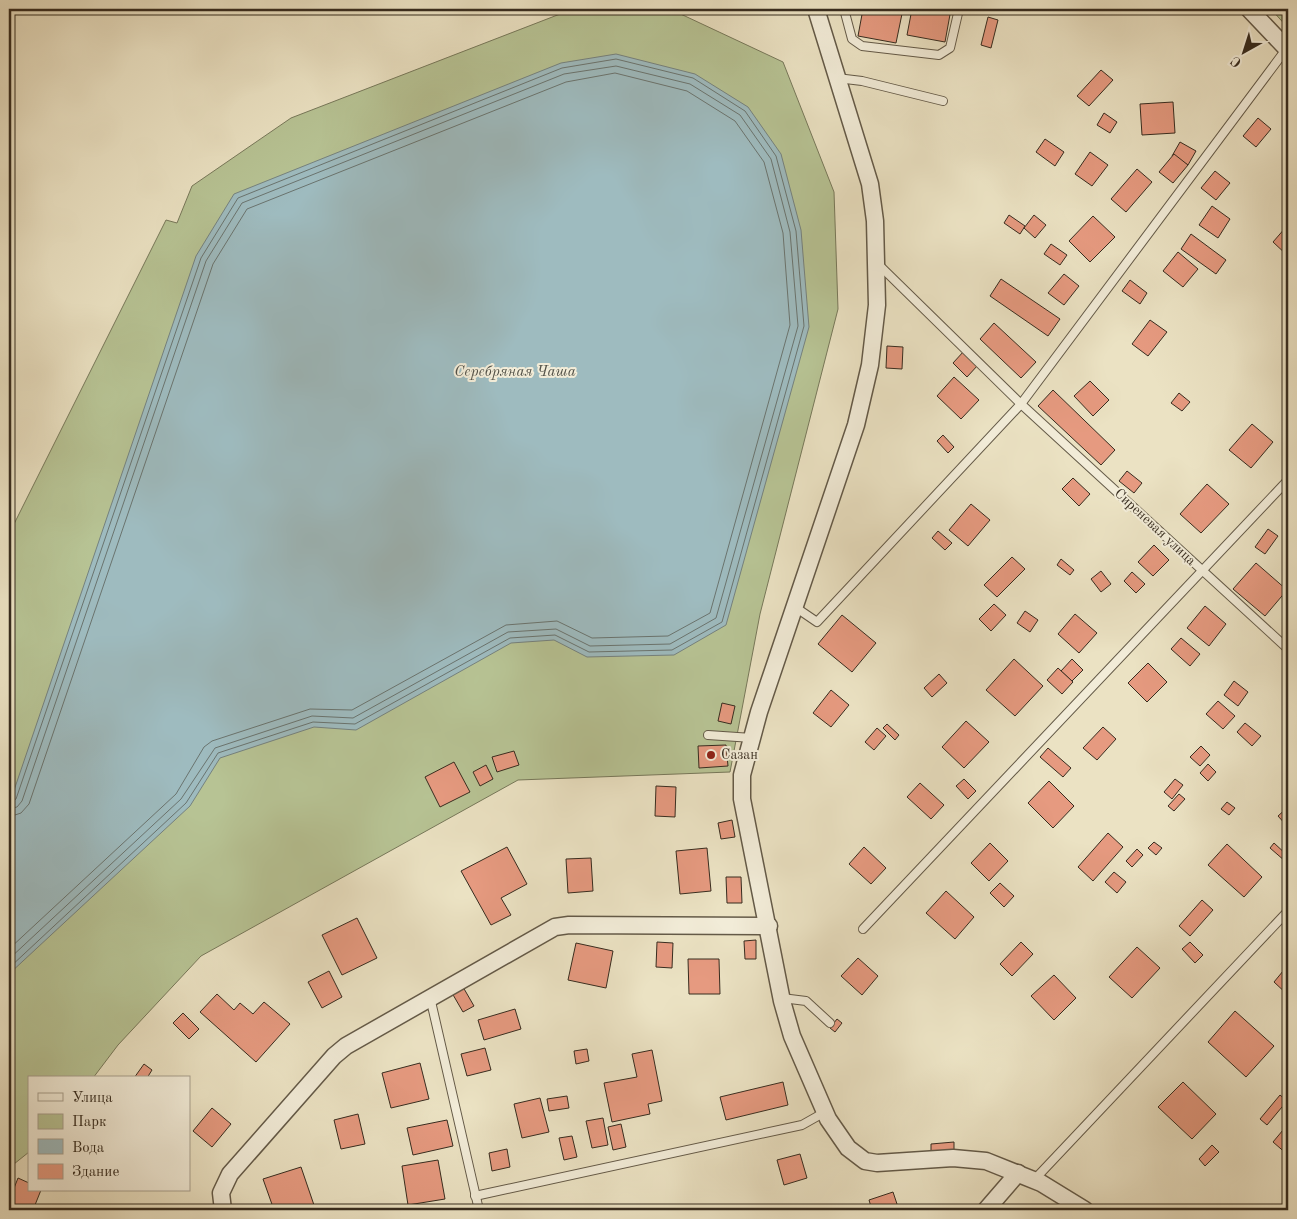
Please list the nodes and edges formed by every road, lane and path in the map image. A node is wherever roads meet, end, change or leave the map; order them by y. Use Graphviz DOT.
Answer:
graph roads {
  1 [pos="816,9"];
  2 [pos="844,9"];
  3 [pos="959,9"];
  4 [pos="1249,9"];
  5 [pos="1287,49"];
  6 [pos="837,78"];
  7 [pos="943,101"];
  8 [pos="876,263"];
  9 [pos="1021,404"];
  10 [pos="1288,480"];
  11 [pos="1202,570"];
  12 [pos="795,607"];
  13 [pos="1288,650"];
  14 [pos="708,735"];
  15 [pos="752,738"];
  16 [pos="1288,911"];
  17 [pos="769,926"];
  18 [pos="863,929"];
  19 [pos="430,997"];
  20 [pos="782,998"];
  21 [pos="830,1023"];
  22 [pos="825,1112"];
  23 [pos="1018,1173"];
  24 [pos="1034,1180"];
  25 [pos="475,1196"];
  26 [pos="223,1210"];
  27 [pos="478,1210"];
  28 [pos="986,1210"];
  29 [pos="1085,1210"];
  1 -- 6 [label="street"];
  2 -- 3 [label="lane"];
  4 -- 5 [label="street"];
  5 -- 9 [label="lane"];
  6 -- 7 [label="lane"];
  6 -- 8 [label="street"];
  8 -- 9 [label="lane, Сиреневая улица"];
  8 -- 12 [label="street"];
  9 -- 11 [label="lane, Сиреневая улица"];
  9 -- 12 [label="lane"];
  10 -- 11 [label="lane"];
  11 -- 13 [label="lane, Сиреневая улица"];
  11 -- 18 [label="lane"];
  12 -- 15 [label="street"];
  14 -- 15 [label="lane"];
  15 -- 17 [label="street"];
  16 -- 24 [label="lane"];
  17 -- 19 [label="street"];
  17 -- 20 [label="street"];
  19 -- 25 [label="lane"];
  19 -- 26 [label="street"];
  20 -- 21 [label="lane"];
  20 -- 22 [label="street"];
  22 -- 23 [label="street"];
  22 -- 25 [label="lane"];
  23 -- 24 [label="street"];
  23 -- 28 [label="street"];
  24 -- 29 [label="street"];
  25 -- 27 [label="lane"];
}
